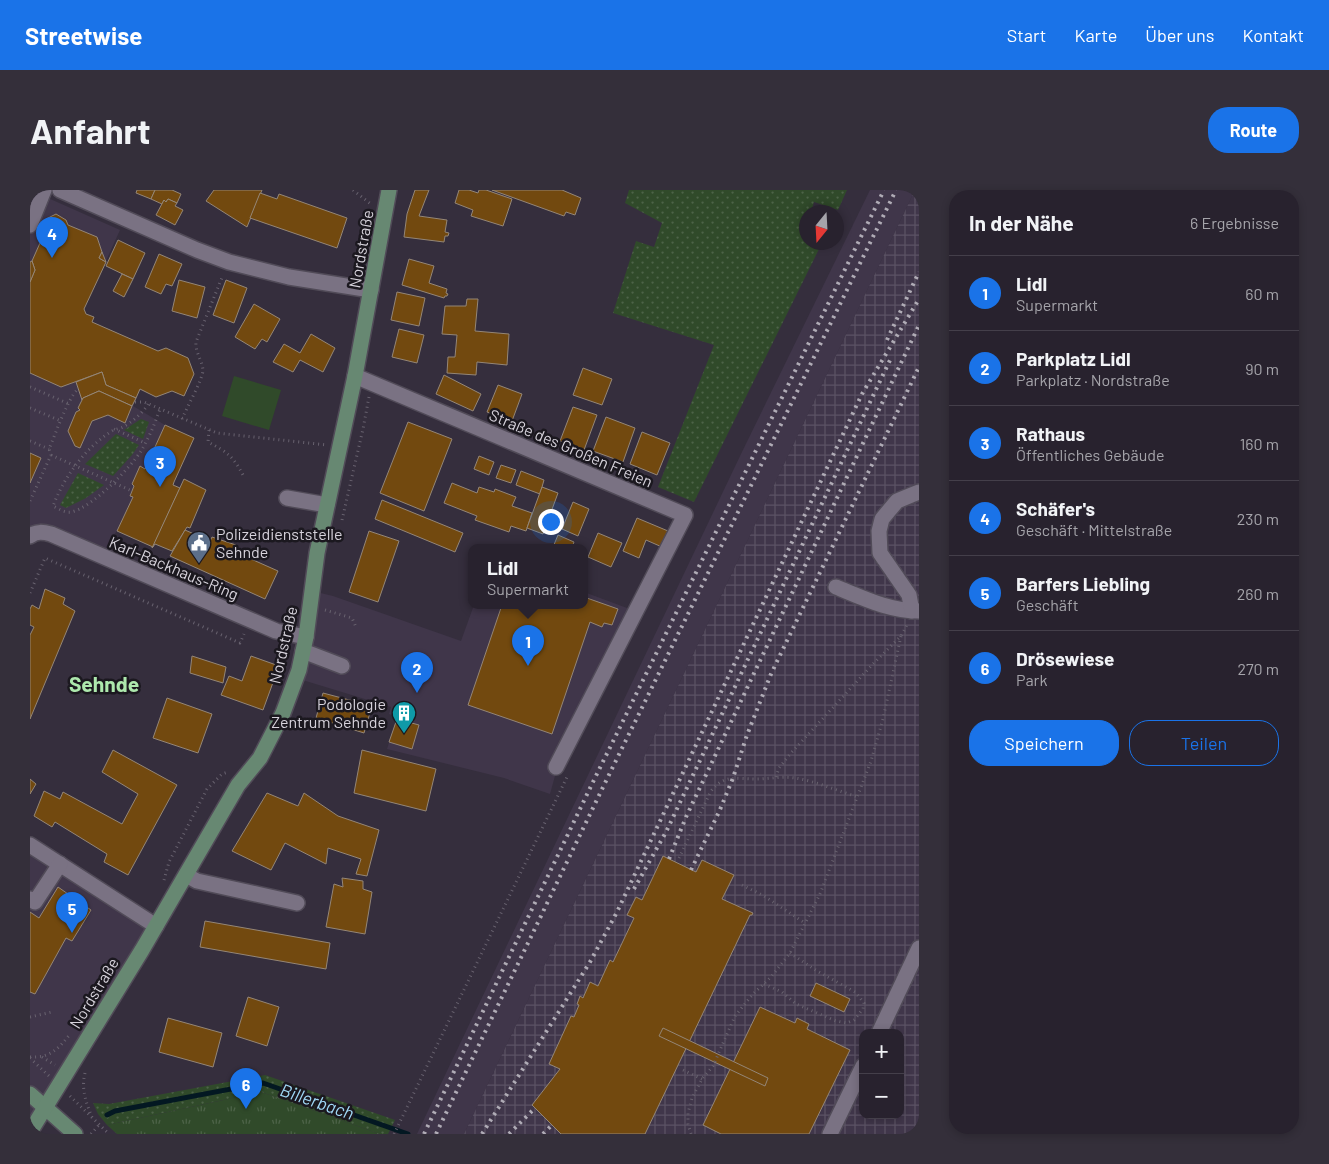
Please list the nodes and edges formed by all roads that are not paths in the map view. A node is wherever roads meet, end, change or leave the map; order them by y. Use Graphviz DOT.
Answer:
graph roads {
  1 [pos="44,190"];
  2 [pos="60,190"];
  3 [pos="389,190"];
  4 [pos="30,225"];
  5 [pos="371,290"];
  6 [pos="355,376"];
  7 [pos="919,492"];
  8 [pos="287,498"];
  9 [pos="327,505"];
  10 [pos="30,536"];
  11 [pos="836,587"];
  12 [pos="916,611"];
  13 [pos="304,644"];
  14 [pos="342,666"];
  15 [pos="563,768"];
  16 [pos="30,845"];
  17 [pos="60,864"];
  18 [pos="186,874"];
  19 [pos="30,899"];
  20 [pos="297,903"];
  21 [pos="156,926"];
  22 [pos="919,948"];
  23 [pos="880,1029"];
  24 [pos="859,1074"];
  25 [pos="30,1094"];
  26 [pos="45,1107"];
  27 [pos="30,1132"];
  28 [pos="75,1134"];
  29 [pos="830,1134"];
  1 -- 4 [label="street"];
  2 -- 5 [label="street"];
  3 -- 5 [label="main road, Nordstraße"];
  5 -- 6 [label="main road, Nordstraße"];
  6 -- 9 [label="main road, Nordstraße"];
  6 -- 15 [label="street, Straße des Großen Freien"];
  7 -- 12 [label="street"];
  8 -- 9 [label="street"];
  9 -- 13 [label="main road, Nordstraße"];
  10 -- 13 [label="street, Karl-Backhaus-Ring"];
  11 -- 12 [label="street"];
  13 -- 14 [label="street, Karl-Backhaus-Ring"];
  13 -- 18 [label="main road, Nordstraße"];
  16 -- 17 [label="street"];
  17 -- 19 [label="street"];
  17 -- 21 [label="street"];
  18 -- 20 [label="street"];
  18 -- 21 [label="main road, Nordstraße"];
  21 -- 26 [label="main road, Nordstraße"];
  22 -- 23 [label="street"];
  24 -- 29 [label="street"];
  25 -- 26 [label="main road"];
  26 -- 27 [label="main road, Nordstraße"];
  26 -- 28 [label="main road"];
}
